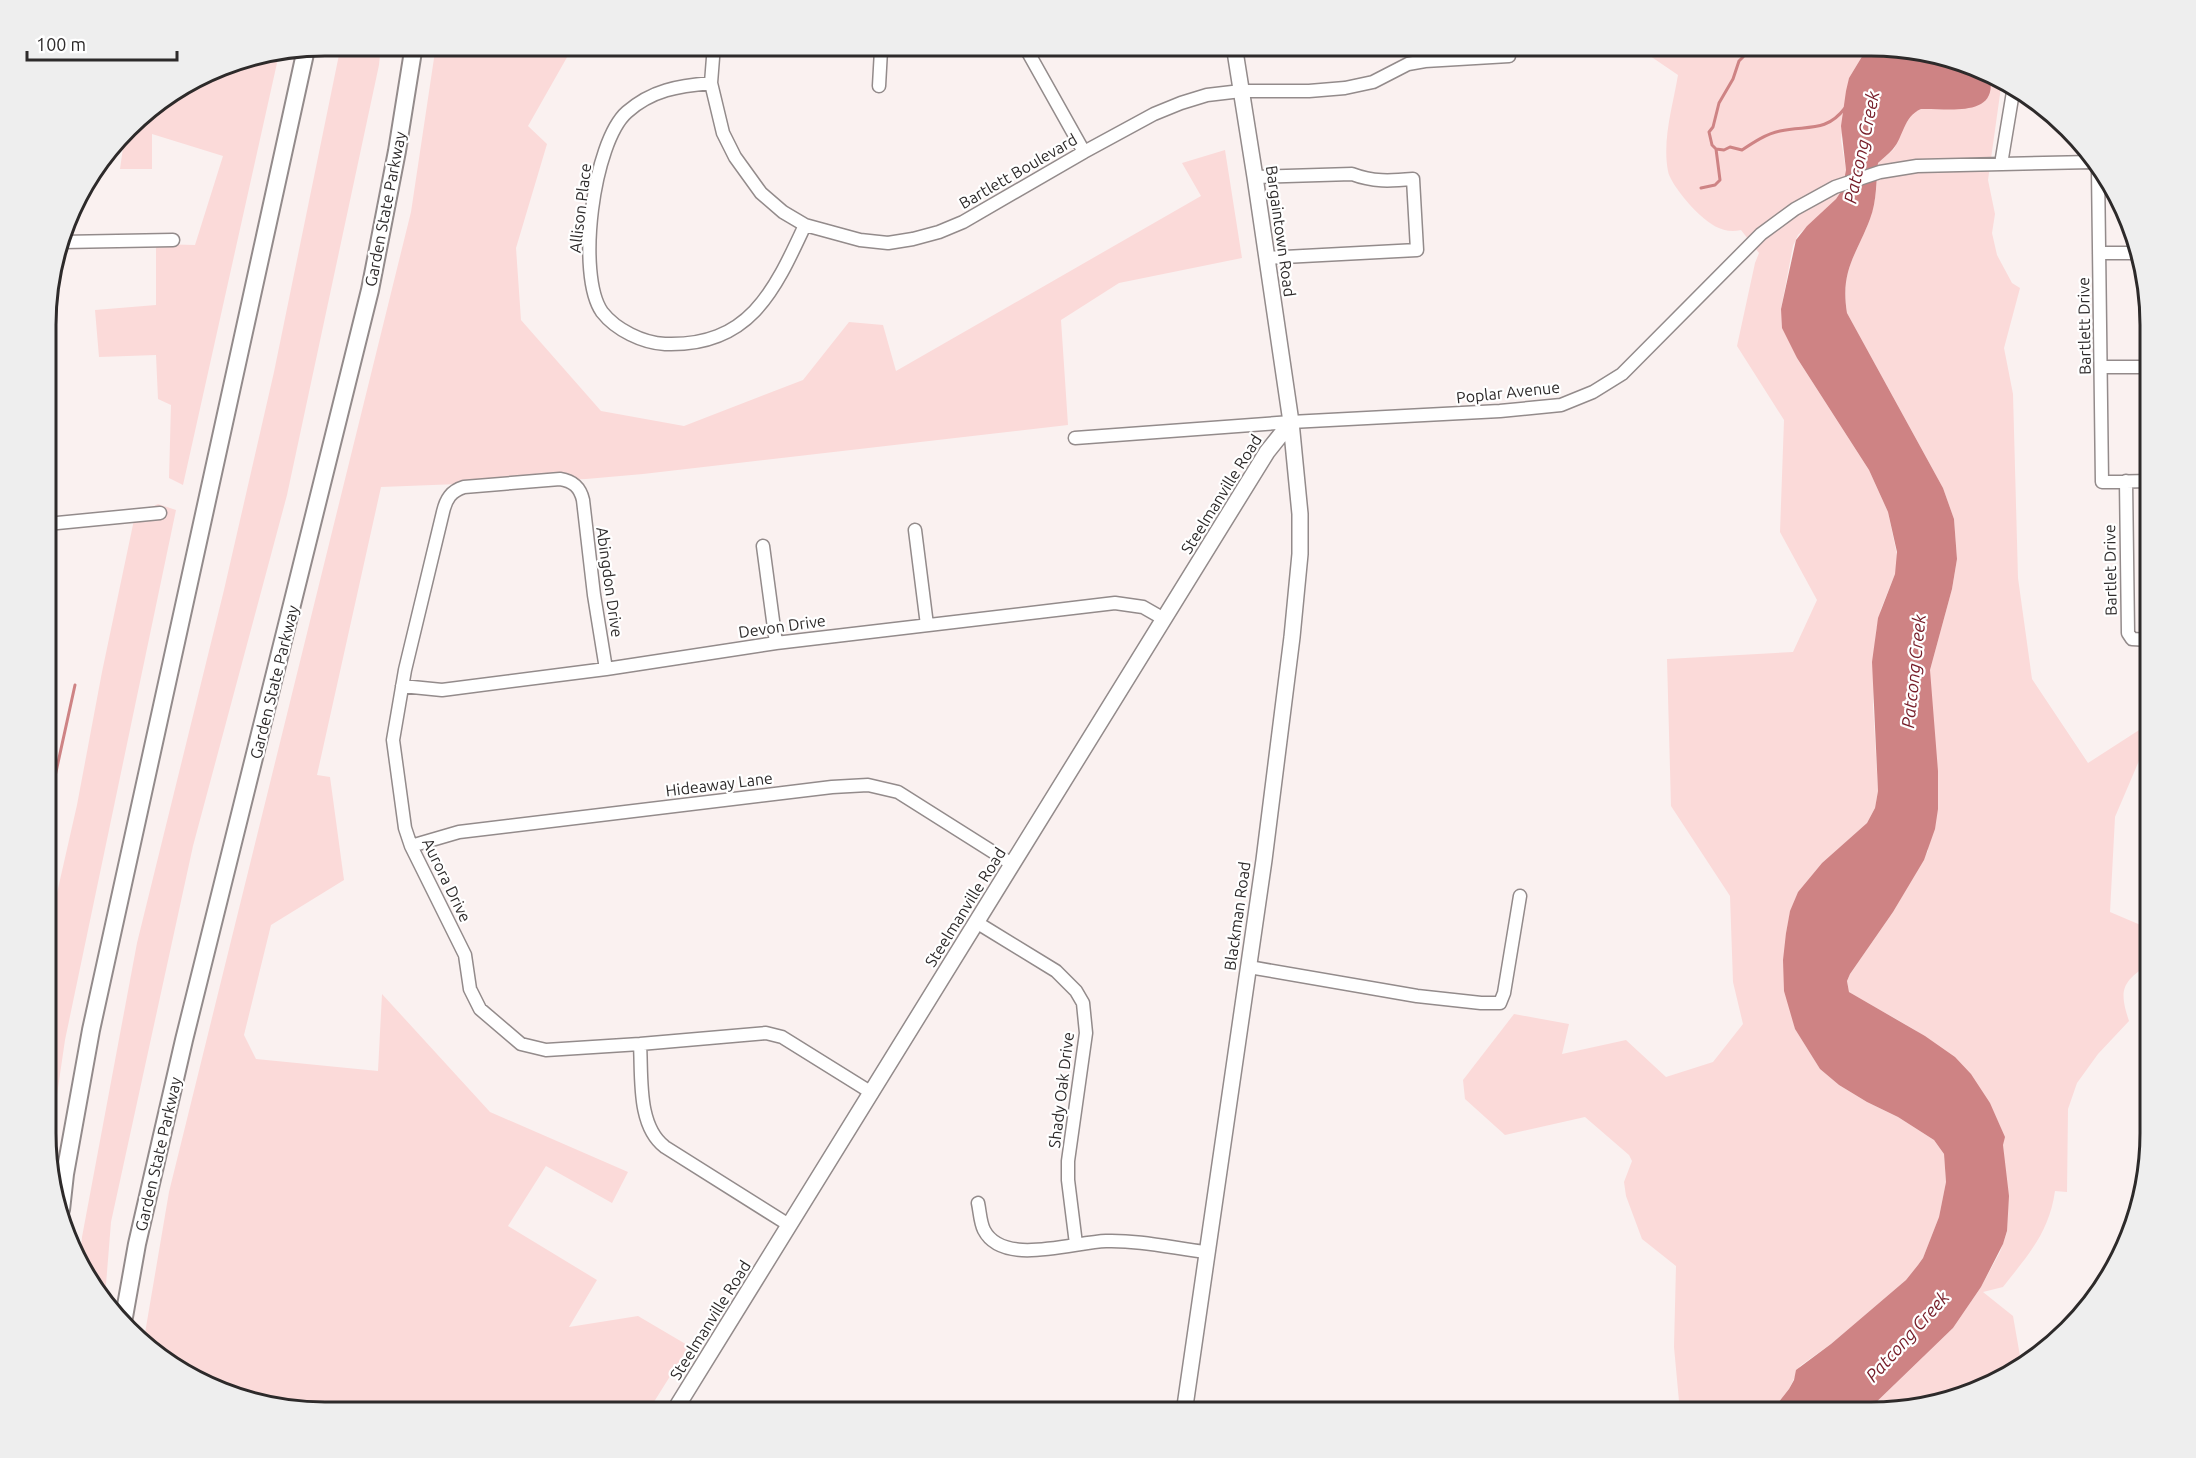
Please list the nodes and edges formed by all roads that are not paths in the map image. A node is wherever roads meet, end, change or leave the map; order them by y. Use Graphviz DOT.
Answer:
graph roads {
  1 [pos="304,56"];
  2 [pos="412,56"];
  3 [pos="713,56"];
  4 [pos="881,56"];
  5 [pos="1030,56"];
  6 [pos="1236,56"];
  7 [pos="1509,56"];
  8 [pos="711,82"];
  9 [pos="879,86"];
  10 [pos="1241,91"];
  11 [pos="2012,95"];
  12 [pos="1084,152"];
  13 [pos="2086,162"];
  14 [pos="2001,164"];
  15 [pos="1256,177"];
  16 [pos="2098,180"];
  17 [pos="805,225"];
  18 [pos="173,240"];
  19 [pos="69,242"];
  20 [pos="2130,253"];
  21 [pos="2099,254"];
  22 [pos="1266,258"];
  23 [pos="2140,367"];
  24 [pos="2101,368"];
  25 [pos="1291,422"];
  26 [pos="1075,438"];
  27 [pos="2126,481"];
  28 [pos="2140,481"];
  29 [pos="583,500"];
  30 [pos="160,513"];
  31 [pos="56,523"];
  32 [pos="915,530"];
  33 [pos="763,546"];
  34 [pos="1164,619"];
  35 [pos="927,625"];
  36 [pos="2140,639"];
  37 [pos="776,643"];
  38 [pos="606,669"];
  39 [pos="402,686"];
  40 [pos="411,846"];
  41 [pos="1012,864"];
  42 [pos="1520,896"];
  43 [pos="976,922"];
  44 [pos="1249,968"];
  45 [pos="640,1044"];
  46 [pos="872,1093"];
  47 [pos="63,1194"];
  48 [pos="978,1203"];
  49 [pos="789,1225"];
  50 [pos="1076,1244"];
  51 [pos="1206,1252"];
  52 [pos="125,1314"];
  53 [pos="681,1402"];
  54 [pos="1186,1402"];
  1 -- 47 [label="highway"];
  2 -- 52 [label="highway, Garden State Parkway"];
  3 -- 8 [label="street, Bartlett Boulevard"];
  4 -- 9 [label="street"];
  5 -- 12 [label="street"];
  6 -- 10 [label="main road, Bargaintown Road"];
  7 -- 10 [label="street, Bartlett Boulevard"];
  8 -- 17 [label="street, Bartlett Boulevard"];
  8 -- 17 [label="street, Allison Place"];
  10 -- 12 [label="street, Bartlett Boulevard"];
  10 -- 15 [label="main road, Bargaintown Road"];
  11 -- 14 [label="street"];
  12 -- 17 [label="street, Bartlett Boulevard"];
  13 -- 14 [label="street, Poplar Avenue"];
  14 -- 25 [label="street, Poplar Avenue"];
  15 -- 22 [label="main road, Bargaintown Road"];
  15 -- 22 [label="street"];
  16 -- 21 [label="street, Bartlett Drive"];
  18 -- 19 [label="street"];
  20 -- 21 [label="street"];
  21 -- 24 [label="street, Bartlett Drive"];
  22 -- 25 [label="main road, Bargaintown Road"];
  23 -- 24 [label="street"];
  24 -- 27 [label="street, Bartlett Drive"];
  25 -- 26 [label="street, Poplar Avenue"];
  25 -- 34 [label="main road, Steelmanville Road"];
  25 -- 44 [label="main road, Blackman Road"];
  27 -- 28 [label="street"];
  27 -- 36 [label="street, Bartlet Drive"];
  29 -- 38 [label="street, Abingdon Drive"];
  29 -- 39 [label="street, Aurora Drive"];
  30 -- 31 [label="street"];
  32 -- 35 [label="street"];
  33 -- 37 [label="street"];
  34 -- 35 [label="street, Devon Drive"];
  34 -- 41 [label="main road, Steelmanville Road"];
  35 -- 37 [label="street, Devon Drive"];
  37 -- 38 [label="street, Devon Drive"];
  38 -- 39 [label="street, Devon Drive"];
  39 -- 40 [label="street, Aurora Drive"];
  40 -- 41 [label="street, Hideaway Lane"];
  40 -- 45 [label="street, Aurora Drive"];
  41 -- 43 [label="main road, Steelmanville Road"];
  42 -- 44 [label="street"];
  43 -- 46 [label="main road, Steelmanville Road"];
  43 -- 50 [label="street, Shady Oak Drive"];
  44 -- 51 [label="main road, Blackman Road"];
  45 -- 46 [label="street, Aurora Drive"];
  45 -- 49 [label="street"];
  46 -- 49 [label="main road, Steelmanville Road"];
  48 -- 50 [label="street"];
  49 -- 53 [label="main road, Steelmanville Road"];
  50 -- 51 [label="street"];
  51 -- 54 [label="main road, Blackman Road"];
}
